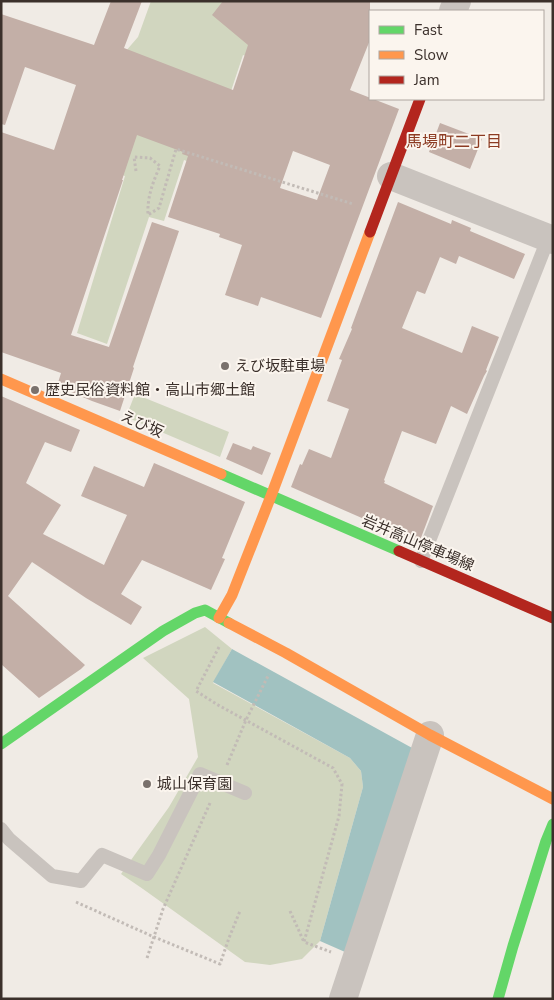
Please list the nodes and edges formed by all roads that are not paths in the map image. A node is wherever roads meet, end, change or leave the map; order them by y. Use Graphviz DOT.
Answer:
graph roads {
  1 [pos="420,100"];
  2 [pos="391,176"];
  3 [pos="550,240"];
  4 [pos="1,379"];
  5 [pos="271,496"];
  6 [pos="421,561"];
  7 [pos="218,618"];
  8 [pos="553,618"];
  9 [pos="430,735"];
  10 [pos="1,744"];
  11 [pos="245,793"];
  12 [pos="553,799"];
  13 [pos="553,824"];
  14 [pos="1,829"];
  15 [pos="343,999"];
  16 [pos="498,999"];
  1 -- 2 [label="street"];
  2 -- 3 [label="street"];
  2 -- 5 [label="street"];
  3 -- 6 [label="lane"];
  4 -- 5 [label="street, えび坂"];
  5 -- 6 [label="street, 岩井高山停車場線"];
  5 -- 7 [label="street"];
  6 -- 8 [label="street, 岩井高山停車場線"];
  7 -- 9 [label="street"];
  7 -- 10 [label="street"];
  9 -- 12 [label="street"];
  9 -- 15 [label="street"];
  11 -- 14 [label="lane"];
  13 -- 16 [label="street"];
}
